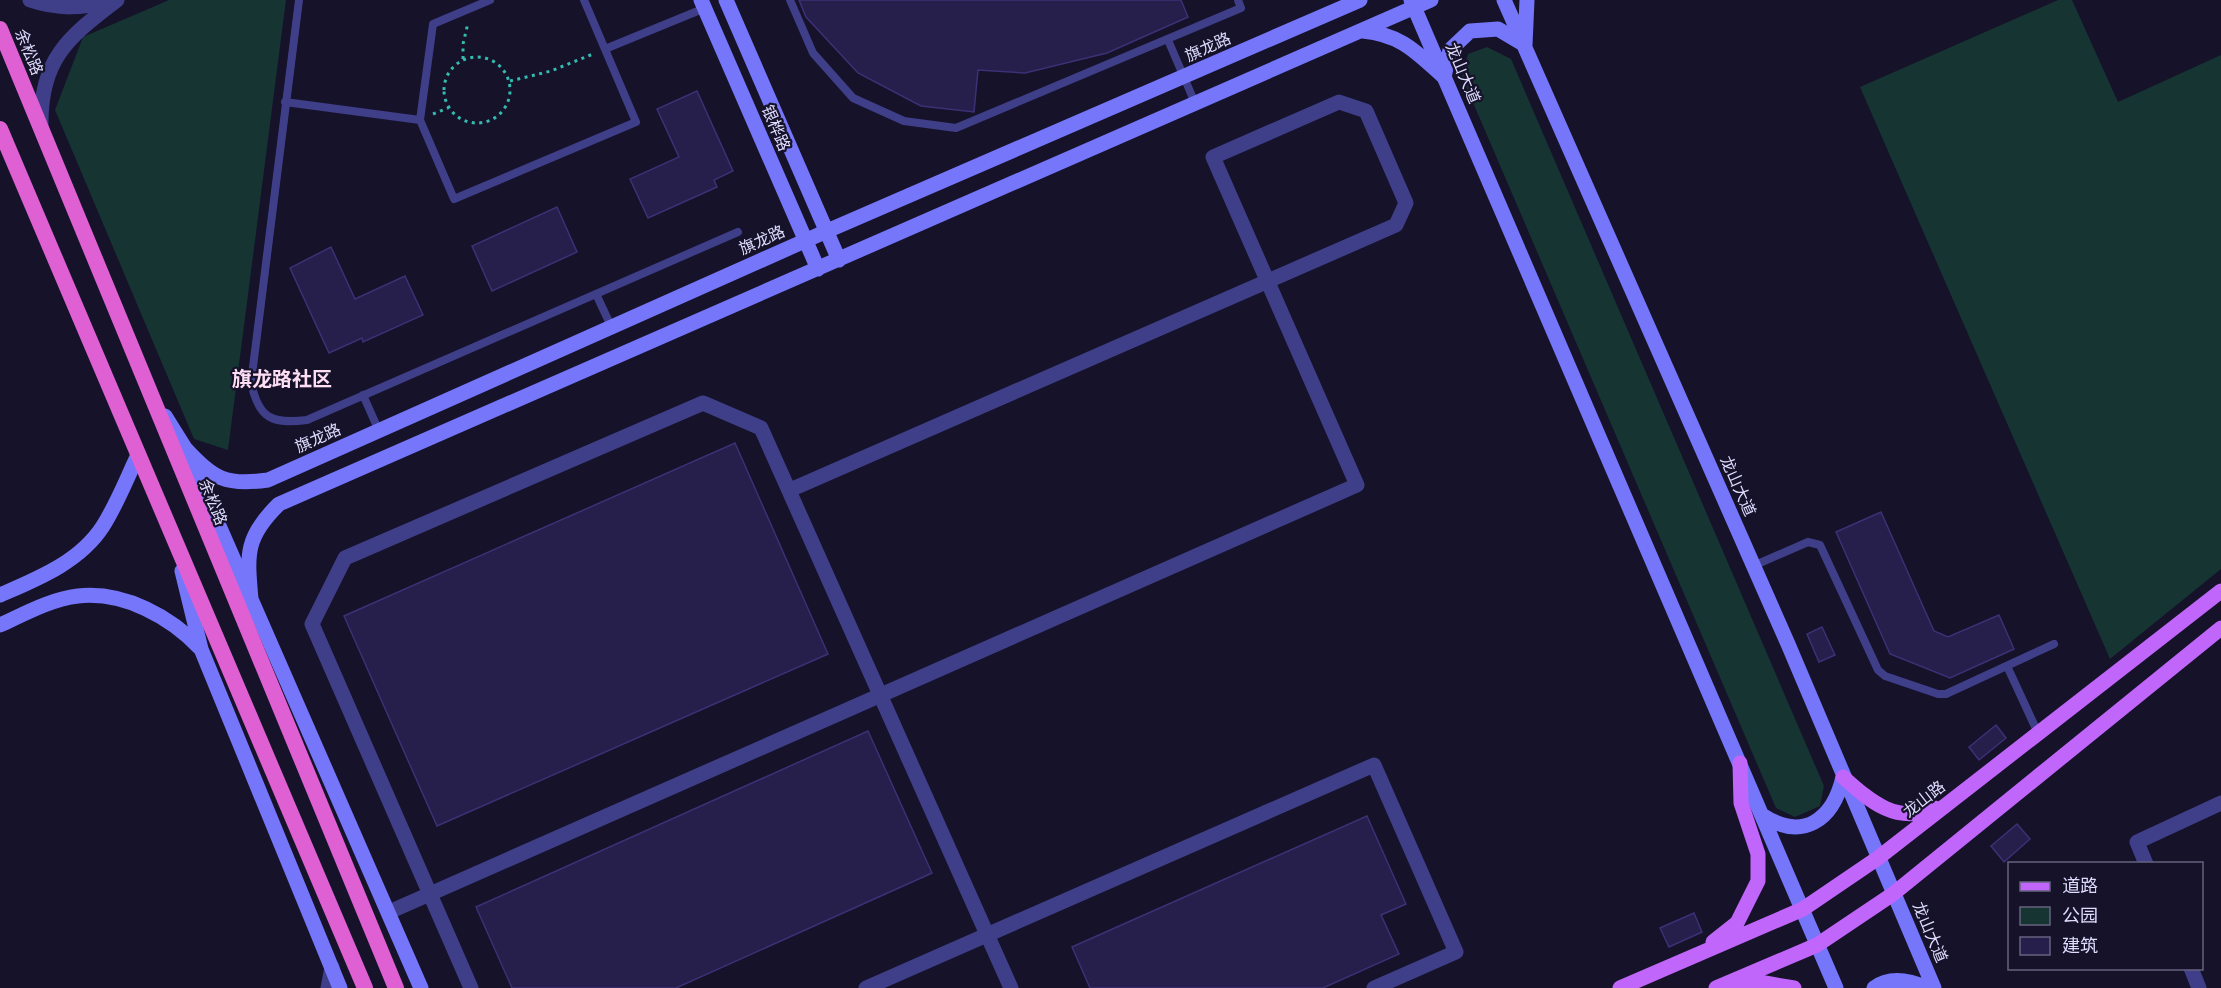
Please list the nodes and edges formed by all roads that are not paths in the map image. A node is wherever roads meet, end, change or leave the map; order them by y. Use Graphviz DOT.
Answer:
graph roads {
  1 [pos="30,0"];
  2 [pos="117,0"];
  3 [pos="299,0"];
  4 [pos="490,0"];
  5 [pos="584,0"];
  6 [pos="726,0"];
  7 [pos="790,0"];
  8 [pos="1238,0"];
  9 [pos="1360,0"];
  10 [pos="1431,0"];
  11 [pos="1504,0"];
  12 [pos="1527,0"];
  13 [pos="1413,3"];
  14 [pos="703,4"];
  15 [pos="0,29"];
  16 [pos="1360,31"];
  17 [pos="1168,40"];
  18 [pos="1525,45"];
  19 [pos="605,49"];
  20 [pos="1183,77"];
  21 [pos="1444,77"];
  22 [pos="285,102"];
  23 [pos="1195,103"];
  24 [pos="420,120"];
  25 [pos="0,129"];
  26 [pos="42,130"];
  27 [pos="827,231"];
  28 [pos="738,232"];
  29 [pos="805,241"];
  30 [pos="839,260"];
  31 [pos="818,270"];
  32 [pos="1267,281"];
  33 [pos="596,294"];
  34 [pos="611,326"];
  35 [pos="142,376"];
  36 [pos="363,395"];
  37 [pos="379,431"];
  38 [pos="185,448"];
  39 [pos="138,455"];
  40 [pos="790,490"];
  41 [pos="176,544"];
  42 [pos="1753,566"];
  43 [pos="2221,591"];
  44 [pos="0,595"];
  45 [pos="251,599"];
  46 [pos="0,625"];
  47 [pos="2221,628"];
  48 [pos="2054,644"];
  49 [pos="201,649"];
  50 [pos="2007,666"];
  51 [pos="880,696"];
  52 [pos="2038,733"];
  53 [pos="1740,763"];
  54 [pos="1843,777"];
  55 [pos="1952,800"];
  56 [pos="2221,803"];
  57 [pos="1762,815"];
  58 [pos="1878,858"];
  59 [pos="2145,862"];
  60 [pos="430,894"];
  61 [pos="1893,894"];
  62 [pos="1803,909"];
  63 [pos="389,912"];
  64 [pos="987,935"];
  65 [pos="1817,945"];
  66 [pos="1697,955"];
  67 [pos="332,967"];
  68 [pos="2191,970"];
  69 [pos="871,987"];
  70 [pos="328,988"];
  71 [pos="340,988"];
  72 [pos="365,988"];
  73 [pos="396,988"];
  74 [pos="422,988"];
  75 [pos="471,988"];
  76 [pos="1011,988"];
  77 [pos="1374,988"];
  78 [pos="1620,988"];
  79 [pos="1716,988"];
  80 [pos="1732,988"];
  81 [pos="1794,988"];
  82 [pos="1836,988"];
  83 [pos="1874,988"];
  84 [pos="1927,988"];
  85 [pos="1934,988"];
  86 [pos="2199,988"];
  1 -- 2 [label="street"];
  2 -- 26 [label="street"];
  3 -- 22 [label="lane"];
  4 -- 24 [label="lane"];
  5 -- 19 [label="lane"];
  6 -- 27 [label="main road, 银桦路"];
  7 -- 17 [label="lane"];
  8 -- 17 [label="lane"];
  9 -- 20 [label="main road, 旗龙路"];
  10 -- 13 [label="main road"];
  11 -- 18 [label="main road, 龙山大道"];
  12 -- 18 [label="main road"];
  13 -- 16 [label="main road"];
  13 -- 21 [label="main road, 龙山大道"];
  14 -- 19 [label="lane"];
  14 -- 29 [label="main road, 银桦路"];
  15 -- 26 [label="highway, 余松路"];
  16 -- 21 [label="main road"];
  16 -- 23 [label="main road"];
  17 -- 20 [label="lane"];
  18 -- 21 [label="main road"];
  18 -- 42 [label="main road, 龙山大道"];
  19 -- 24 [label="lane"];
  20 -- 23 [label="lane"];
  20 -- 27 [label="main road, 旗龙路"];
  21 -- 53 [label="main road, 龙山大道"];
  22 -- 24 [label="lane"];
  22 -- 36 [label="lane"];
  23 -- 30 [label="main road"];
  25 -- 39 [label="highway"];
  26 -- 35 [label="highway, 余松路"];
  27 -- 29 [label="main road, 旗龙路"];
  27 -- 30 [label="main road, 银桦路"];
  28 -- 33 [label="lane"];
  29 -- 31 [label="main road, 银桦路"];
  29 -- 34 [label="main road, 旗龙路"];
  30 -- 31 [label="main road"];
  31 -- 45 [label="main road"];
  32 -- 32 [label="street"];
  32 -- 40 [label="street"];
  32 -- 51 [label="street"];
  33 -- 34 [label="lane"];
  33 -- 36 [label="lane"];
  34 -- 37 [label="main road, 旗龙路"];
  35 -- 38 [label="main road"];
  35 -- 73 [label="highway, 余松路"];
  36 -- 37 [label="lane"];
  37 -- 38 [label="main road, 旗龙路"];
  38 -- 45 [label="main road"];
  39 -- 41 [label="highway"];
  39 -- 44 [label="main road"];
  40 -- 51 [label="street"];
  40 -- 60 [label="street"];
  41 -- 49 [label="main road"];
  41 -- 72 [label="highway"];
  42 -- 50 [label="lane"];
  42 -- 54 [label="main road, 龙山大道"];
  43 -- 52 [label="main road, 龙山路"];
  45 -- 63 [label="main road"];
  46 -- 49 [label="main road"];
  47 -- 61 [label="main road"];
  48 -- 50 [label="lane"];
  49 -- 67 [label="main road"];
  50 -- 52 [label="lane"];
  51 -- 60 [label="street"];
  51 -- 64 [label="street"];
  52 -- 55 [label="main road, 龙山路"];
  53 -- 57 [label="main road, 龙山大道"];
  53 -- 66 [label="main road"];
  54 -- 55 [label="main road"];
  54 -- 57 [label="main road"];
  54 -- 58 [label="main road, 龙山大道"];
  55 -- 58 [label="main road, 龙山路"];
  56 -- 59 [label="street"];
  57 -- 62 [label="main road, 龙山大道"];
  58 -- 61 [label="main road, 龙山大道"];
  58 -- 62 [label="main road, 龙山路"];
  60 -- 63 [label="street"];
  60 -- 75 [label="street"];
  61 -- 65 [label="main road"];
  61 -- 85 [label="main road, 龙山大道"];
  62 -- 65 [label="main road, 龙山大道"];
  62 -- 66 [label="main road, 龙山路"];
  63 -- 74 [label="main road"];
  64 -- 69 [label="street"];
  64 -- 76 [label="street"];
  64 -- 77 [label="street"];
  65 -- 79 [label="main road"];
  65 -- 82 [label="main road, 龙山大道"];
  66 -- 78 [label="main road, 龙山路"];
  67 -- 70 [label="street"];
  67 -- 71 [label="main road"];
  68 -- 86 [label="street"];
  80 -- 81 [label="main road"];
  83 -- 84 [label="main road"];
}
